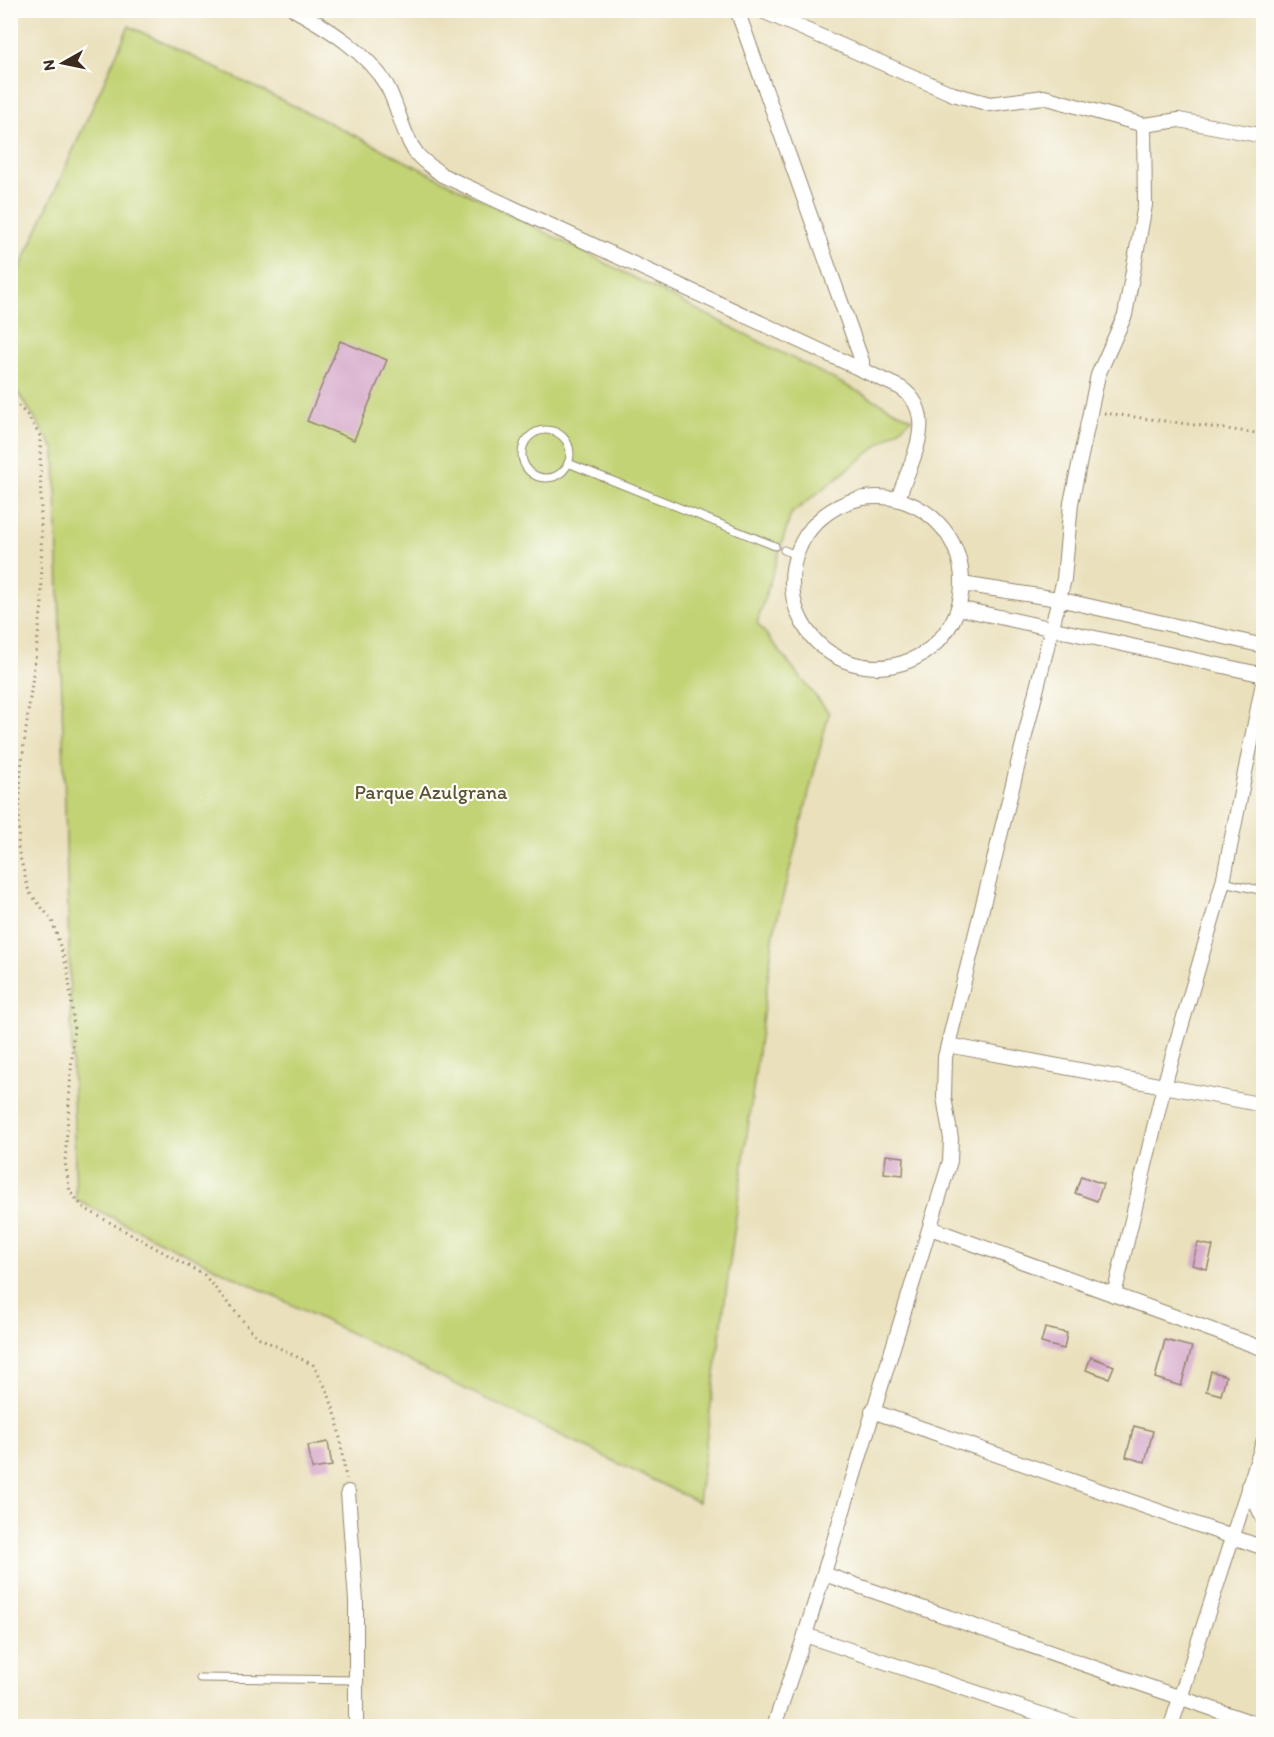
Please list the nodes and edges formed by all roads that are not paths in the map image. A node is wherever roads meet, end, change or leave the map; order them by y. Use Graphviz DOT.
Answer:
graph roads {
  1 [pos="295,10"];
  2 [pos="737,10"];
  3 [pos="760,10"];
  4 [pos="1144,124"];
  5 [pos="1263,136"];
  6 [pos="862,370"];
  7 [pos="568,463"];
  8 [pos="898,499"];
  9 [pos="775,546"];
  10 [pos="962,584"];
  11 [pos="1058,599"];
  12 [pos="958,608"];
  13 [pos="1049,630"];
  14 [pos="1263,646"];
  15 [pos="1263,676"];
  16 [pos="1223,882"];
  17 [pos="1263,891"];
  18 [pos="948,1045"];
  19 [pos="1164,1086"];
  20 [pos="1263,1105"];
  21 [pos="930,1228"];
  22 [pos="1114,1295"];
  23 [pos="1263,1349"];
  24 [pos="872,1411"];
  25 [pos="1263,1440"];
  26 [pos="1248,1486"];
  27 [pos="348,1492"];
  28 [pos="1263,1520"];
  29 [pos="1230,1538"];
  30 [pos="1263,1548"];
  31 [pos="824,1574"];
  32 [pos="805,1635"];
  33 [pos="200,1678"];
  34 [pos="356,1680"];
  35 [pos="1180,1698"];
  36 [pos="356,1726"];
  37 [pos="774,1726"];
  38 [pos="1076,1726"];
  39 [pos="1171,1726"];
  40 [pos="1262,1726"];
  1 -- 6 [label="street"];
  2 -- 6 [label="street"];
  3 -- 4 [label="street"];
  4 -- 5 [label="street"];
  4 -- 11 [label="street"];
  6 -- 8 [label="street"];
  7 -- 7 [label="lane"];
  7 -- 9 [label="lane"];
  8 -- 10 [label="street"];
  8 -- 12 [label="street"];
  10 -- 11 [label="street"];
  10 -- 12 [label="street"];
  11 -- 13 [label="street"];
  11 -- 14 [label="street"];
  12 -- 13 [label="street"];
  13 -- 15 [label="street"];
  13 -- 18 [label="street"];
  15 -- 16 [label="street"];
  16 -- 17 [label="lane"];
  16 -- 19 [label="street"];
  18 -- 19 [label="street"];
  18 -- 21 [label="street"];
  19 -- 20 [label="street"];
  19 -- 22 [label="street"];
  21 -- 22 [label="street"];
  21 -- 24 [label="street"];
  22 -- 23 [label="street"];
  24 -- 29 [label="street"];
  24 -- 31 [label="street"];
  25 -- 26 [label="street"];
  26 -- 28 [label="street"];
  26 -- 29 [label="street"];
  27 -- 34 [label="street"];
  29 -- 30 [label="street"];
  29 -- 35 [label="street"];
  31 -- 32 [label="street"];
  31 -- 35 [label="street"];
  32 -- 37 [label="street"];
  32 -- 38 [label="street"];
  33 -- 34 [label="lane"];
  34 -- 36 [label="street"];
  35 -- 39 [label="street"];
  35 -- 40 [label="street"];
}
